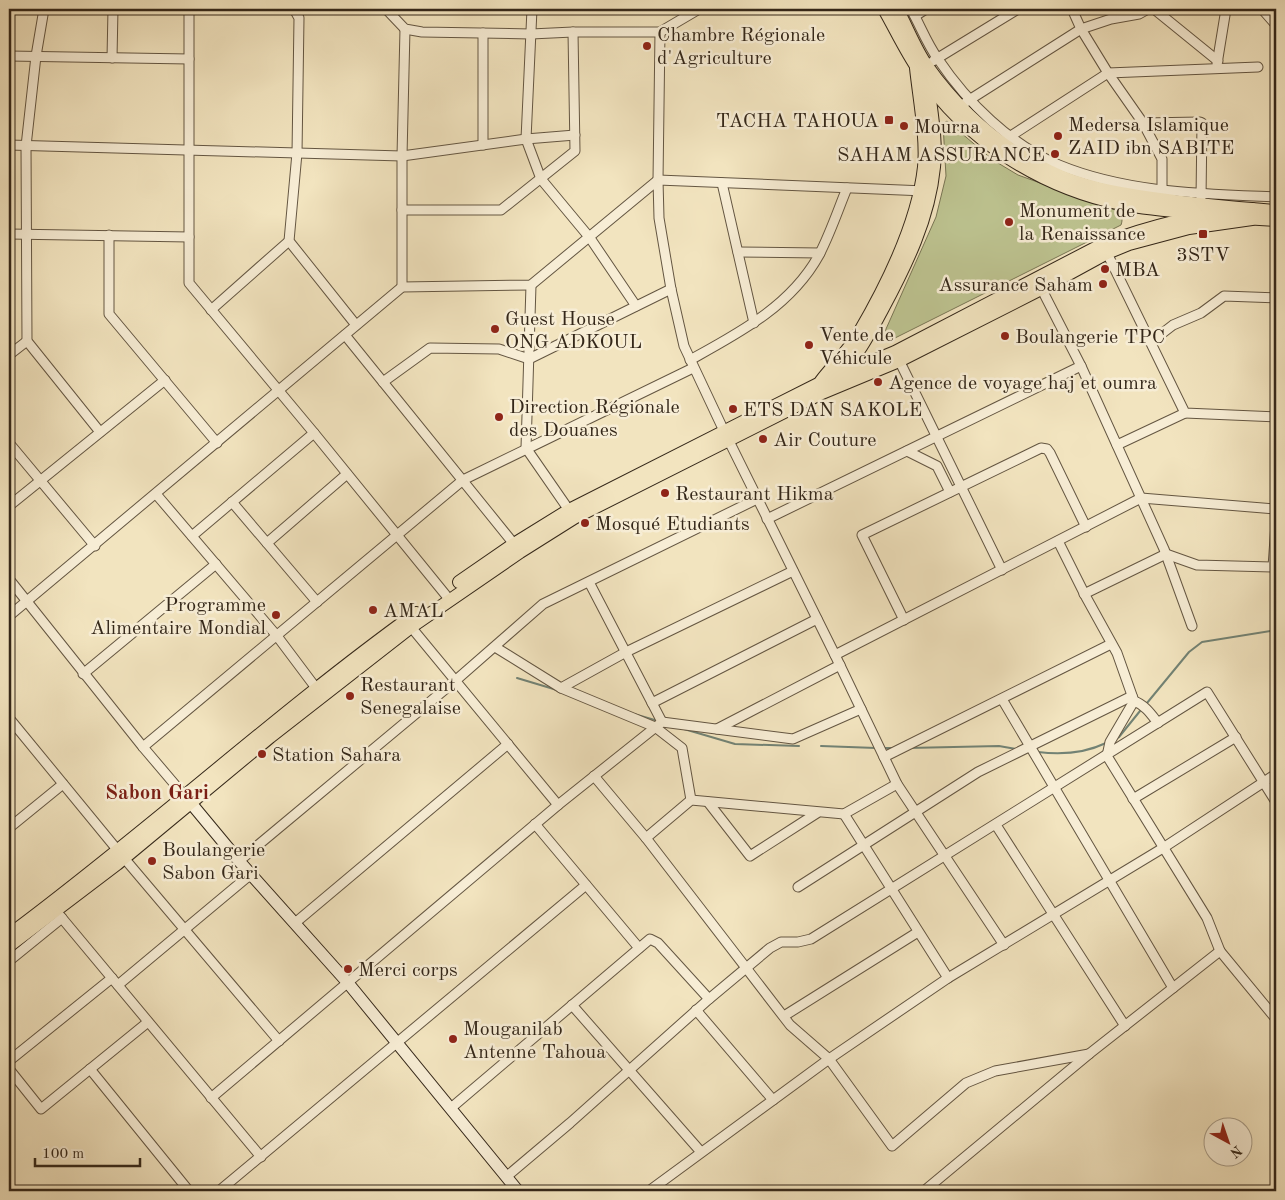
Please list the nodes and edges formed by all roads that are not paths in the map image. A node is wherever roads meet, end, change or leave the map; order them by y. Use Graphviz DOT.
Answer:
graph roads {
  1 [pos="44,9"];
  2 [pos="114,9"];
  3 [pos="189,9"];
  4 [pos="294,9"];
  5 [pos="386,9"];
  6 [pos="532,9"];
  7 [pos="699,9"];
  8 [pos="884,9"];
  9 [pos="897,9"];
  10 [pos="926,9"];
  11 [pos="1018,9"];
  12 [pos="1072,9"];
  13 [pos="1148,9"];
  14 [pos="1154,9"];
  15 [pos="1226,9"];
  16 [pos="1262,9"];
  17 [pos="913,13"];
  18 [pos="1276,25"];
  19 [pos="405,29"];
  20 [pos="1080,29"];
  21 [pos="573,32"];
  22 [pos="660,32"];
  23 [pos="483,33"];
  24 [pos="531,34"];
  25 [pos="9,56"];
  26 [pos="36,56"];
  27 [pos="112,58"];
  28 [pos="189,59"];
  29 [pos="926,63"];
  30 [pos="1217,65"];
  31 [pos="1258,68"];
  32 [pos="1108,73"];
  33 [pos="928,83"];
  34 [pos="960,106"];
  35 [pos="1143,123"];
  36 [pos="575,135"];
  37 [pos="526,139"];
  38 [pos="1002,143"];
  39 [pos="9,145"];
  40 [pos="482,145"];
  41 [pos="26,146"];
  42 [pos="189,150"];
  43 [pos="297,153"];
  44 [pos="402,156"];
  45 [pos="541,179"];
  46 [pos="658,180"];
  47 [pos="722,183"];
  48 [pos="847,188"];
  49 [pos="925,191"];
  50 [pos="1162,195"];
  51 [pos="1276,197"];
  52 [pos="1201,199"];
  53 [pos="402,210"];
  54 [pos="1276,211"];
  55 [pos="1210,214"];
  56 [pos="1252,214"];
  57 [pos="1276,220"];
  58 [pos="9,234"];
  59 [pos="26,234"];
  60 [pos="109,236"];
  61 [pos="189,237"];
  62 [pos="590,238"];
  63 [pos="289,241"];
  64 [pos="1105,248"];
  65 [pos="738,252"];
  66 [pos="820,253"];
  67 [pos="1039,284"];
  68 [pos="531,285"];
  69 [pos="402,287"];
  70 [pos="671,289"];
  71 [pos="1276,298"];
  72 [pos="636,306"];
  73 [pos="211,310"];
  74 [pos="754,323"];
  75 [pos="356,326"];
  76 [pos="345,335"];
  77 [pos="27,341"];
  78 [pos="859,342"];
  79 [pos="1151,342"];
  80 [pos="9,355"];
  81 [pos="897,356"];
  82 [pos="882,357"];
  83 [pos="529,359"];
  84 [pos="692,364"];
  85 [pos="1082,366"];
  86 [pos="836,376"];
  87 [pos="165,380"];
  88 [pos="383,382"];
  89 [pos="821,388"];
  90 [pos="279,391"];
  91 [pos="1185,413"];
  92 [pos="1276,417"];
  93 [pos="100,432"];
  94 [pos="314,433"];
  95 [pos="726,435"];
  96 [pos="937,436"];
  97 [pos="9,443"];
  98 [pos="217,443"];
  99 [pos="1117,445"];
  100 [pos="526,448"];
  101 [pos="907,450"];
  102 [pos="949,460"];
  103 [pos="937,466"];
  104 [pos="347,474"];
  105 [pos="462,480"];
  106 [pos="41,481"];
  107 [pos="962,486"];
  108 [pos="950,492"];
  109 [pos="156,494"];
  110 [pos="1141,498"];
  111 [pos="758,499"];
  112 [pos="232,502"];
  113 [pos="9,506"];
  114 [pos="1276,509"];
  115 [pos="572,514"];
  116 [pos="768,519"];
  117 [pos="1276,524"];
  118 [pos="1086,527"];
  119 [pos="192,536"];
  120 [pos="397,536"];
  121 [pos="1058,541"];
  122 [pos="267,543"];
  123 [pos="514,544"];
  124 [pos="95,546"];
  125 [pos="1166,554"];
  126 [pos="216,564"];
  127 [pos="1002,570"];
  128 [pos="793,571"];
  129 [pos="9,579"];
  130 [pos="588,582"];
  131 [pos="1084,594"];
  132 [pos="446,596"];
  133 [pos="26,602"];
  134 [pos="317,602"];
  135 [pos="9,616"];
  136 [pos="817,619"];
  137 [pos="904,620"];
  138 [pos="1192,626"];
  139 [pos="411,627"];
  140 [pos="277,636"];
  141 [pos="386,641"];
  142 [pos="1111,644"];
  143 [pos="495,647"];
  144 [pos="626,652"];
  145 [pos="835,656"];
  146 [pos="840,665"];
  147 [pos="83,674"];
  148 [pos="456,681"];
  149 [pos="561,688"];
  150 [pos="319,692"];
  151 [pos="1002,698"];
  152 [pos="1133,699"];
  153 [pos="652,703"];
  154 [pos="861,709"];
  155 [pos="9,718"];
  156 [pos="1158,723"];
  157 [pos="658,725"];
  158 [pos="717,729"];
  159 [pos="1236,737"];
  160 [pos="508,744"];
  161 [pos="1030,746"];
  162 [pos="143,748"];
  163 [pos="1107,756"];
  164 [pos="884,757"];
  165 [pos="1276,774"];
  166 [pos="594,776"];
  167 [pos="1264,783"];
  168 [pos="63,784"];
  169 [pos="897,784"];
  170 [pos="1055,788"];
  171 [pos="188,799"];
  172 [pos="1133,799"];
  173 [pos="691,800"];
  174 [pos="708,802"];
  175 [pos="1276,802"];
  176 [pos="558,805"];
  177 [pos="817,812"];
  178 [pos="915,812"];
  179 [pos="844,814"];
  180 [pos="535,824"];
  181 [pos="996,825"];
  182 [pos="9,828"];
  183 [pos="646,838"];
  184 [pos="863,845"];
  185 [pos="1162,848"];
  186 [pos="121,855"];
  187 [pos="945,857"];
  188 [pos="239,860"];
  189 [pos="251,874"];
  190 [pos="1109,880"];
  191 [pos="586,885"];
  192 [pos="798,887"];
  193 [pos="892,890"];
  194 [pos="59,914"];
  195 [pos="1053,914"];
  196 [pos="295,923"];
  197 [pos="184,930"];
  198 [pos="918,932"];
  199 [pos="16,933"];
  200 [pos="1004,945"];
  201 [pos="9,946"];
  202 [pos="639,948"];
  203 [pos="1220,951"];
  204 [pos="9,961"];
  205 [pos="745,967"];
  206 [pos="948,978"];
  207 [pos="115,982"];
  208 [pos="348,983"];
  209 [pos="1173,988"];
  210 [pos="709,999"];
  211 [pos="572,1005"];
  212 [pos="696,1010"];
  213 [pos="784,1016"];
  214 [pos="1276,1019"];
  215 [pos="148,1022"];
  216 [pos="1125,1026"];
  217 [pos="279,1041"];
  218 [pos="396,1042"];
  219 [pos="1090,1054"];
  220 [pos="829,1059"];
  221 [pos="9,1061"];
  222 [pos="90,1069"];
  223 [pos="9,1070"];
  224 [pos="629,1070"];
  225 [pos="211,1098"];
  226 [pos="773,1100"];
  227 [pos="450,1108"];
  228 [pos="701,1152"];
  229 [pos="260,1157"];
  230 [pos="506,1177"];
  231 [pos="189,1191"];
  232 [pos="219,1191"];
  233 [pos="518,1191"];
  234 [pos="649,1191"];
  235 [pos="924,1191"];
  1 -- 26 [label="street"];
  2 -- 27 [label="street"];
  3 -- 28 [label="street"];
  4 -- 43 [label="street"];
  5 -- 19 [label="street"];
  6 -- 24 [label="street"];
  7 -- 22 [label="street"];
  8 -- 29 [label="main road"];
  9 -- 29 [label="main road"];
  10 -- 17 [label="street"];
  11 -- 29 [label="street"];
  12 -- 20 [label="street"];
  13 -- 20 [label="street"];
  14 -- 30 [label="street"];
  15 -- 30 [label="street"];
  16 -- 18 [label="street"];
  17 -- 29 [label="street"];
  19 -- 23 [label="street"];
  19 -- 44 [label="street"];
  20 -- 32 [label="street"];
  20 -- 34 [label="street"];
  21 -- 22 [label="street"];
  21 -- 24 [label="street"];
  21 -- 36 [label="street"];
  22 -- 46 [label="street"];
  23 -- 24 [label="street"];
  23 -- 40 [label="street"];
  24 -- 37 [label="street"];
  25 -- 26 [label="street"];
  26 -- 27 [label="street"];
  26 -- 41 [label="street"];
  27 -- 28 [label="street"];
  28 -- 42 [label="street"];
  29 -- 33 [label="main road"];
  29 -- 34 [label="main road"];
  29 -- 49 [label="main road"];
  30 -- 31 [label="street"];
  30 -- 32 [label="street"];
  32 -- 35 [label="street"];
  32 -- 38 [label="street"];
  33 -- 34 [label="main road"];
  33 -- 49 [label="main road"];
  34 -- 38 [label="main road"];
  35 -- 50 [label="street"];
  35 -- 52 [label="street"];
  36 -- 37 [label="street"];
  36 -- 45 [label="street"];
  37 -- 40 [label="street"];
  37 -- 45 [label="street"];
  38 -- 50 [label="main road"];
  38 -- 55 [label="main road"];
  39 -- 41 [label="street"];
  40 -- 44 [label="street"];
  41 -- 42 [label="street"];
  41 -- 59 [label="street"];
  42 -- 43 [label="street"];
  42 -- 61 [label="street"];
  43 -- 44 [label="street"];
  43 -- 63 [label="street"];
  44 -- 53 [label="street"];
  45 -- 53 [label="street"];
  45 -- 62 [label="street"];
  46 -- 47 [label="street"];
  46 -- 62 [label="street"];
  46 -- 70 [label="street"];
  47 -- 48 [label="street"];
  47 -- 65 [label="street"];
  48 -- 49 [label="street"];
  48 -- 66 [label="street"];
  49 -- 78 [label="main road"];
  50 -- 52 [label="main road"];
  51 -- 52 [label="street"];
  52 -- 56 [label="main road"];
  53 -- 69 [label="street"];
  54 -- 56 [label="main road"];
  55 -- 56 [label="main road"];
  55 -- 64 [label="main road"];
  56 -- 57 [label="main road"];
  56 -- 64 [label="main road"];
  58 -- 59 [label="street"];
  59 -- 60 [label="street"];
  59 -- 77 [label="street"];
  60 -- 61 [label="street"];
  60 -- 87 [label="street"];
  61 -- 73 [label="street"];
  62 -- 68 [label="street"];
  62 -- 72 [label="street"];
  63 -- 73 [label="street"];
  63 -- 75 [label="street"];
  64 -- 67 [label="main road"];
  64 -- 79 [label="street"];
  65 -- 66 [label="street"];
  65 -- 74 [label="street"];
  66 -- 74 [label="street"];
  67 -- 81 [label="main road"];
  67 -- 85 [label="street"];
  68 -- 69 [label="street"];
  68 -- 83 [label="street"];
  69 -- 75 [label="street"];
  70 -- 72 [label="street"];
  70 -- 84 [label="street"];
  71 -- 79 [label="street"];
  72 -- 83 [label="street"];
  73 -- 90 [label="street"];
  74 -- 84 [label="street"];
  75 -- 76 [label="street"];
  76 -- 88 [label="street"];
  76 -- 90 [label="street"];
  77 -- 80 [label="street"];
  77 -- 93 [label="street"];
  78 -- 82 [label="main road"];
  78 -- 86 [label="main road"];
  78 -- 89 [label="main road"];
  79 -- 91 [label="street"];
  81 -- 82 [label="main road"];
  81 -- 89 [label="main road"];
  81 -- 96 [label="street"];
  82 -- 86 [label="main road"];
  83 -- 88 [label="street"];
  83 -- 100 [label="street"];
  84 -- 95 [label="street"];
  84 -- 100 [label="street"];
  85 -- 96 [label="street"];
  85 -- 99 [label="street"];
  86 -- 89 [label="main road"];
  87 -- 93 [label="street"];
  87 -- 98 [label="street"];
  88 -- 105 [label="street"];
  89 -- 95 [label="main road"];
  89 -- 95 [label="main road"];
  90 -- 94 [label="street"];
  90 -- 98 [label="street"];
  91 -- 92 [label="street"];
  91 -- 99 [label="street"];
  93 -- 106 [label="street"];
  94 -- 104 [label="street"];
  94 -- 112 [label="street"];
  95 -- 111 [label="street"];
  95 -- 115 [label="main road"];
  96 -- 101 [label="street"];
  96 -- 102 [label="street"];
  97 -- 106 [label="street"];
  98 -- 109 [label="street"];
  99 -- 110 [label="street"];
  100 -- 105 [label="street"];
  100 -- 115 [label="street"];
  101 -- 103 [label="street"];
  101 -- 116 [label="street"];
  102 -- 103 [label="street"];
  102 -- 107 [label="street"];
  103 -- 108 [label="street"];
  104 -- 120 [label="street"];
  104 -- 122 [label="street"];
  105 -- 120 [label="street"];
  105 -- 123 [label="street"];
  106 -- 113 [label="street"];
  106 -- 124 [label="street"];
  107 -- 108 [label="street"];
  107 -- 118 [label="street"];
  107 -- 127 [label="street"];
  108 -- 137 [label="street"];
  109 -- 119 [label="street"];
  109 -- 124 [label="street"];
  110 -- 114 [label="street"];
  110 -- 118 [label="street"];
  110 -- 125 [label="street"];
  111 -- 116 [label="street"];
  111 -- 130 [label="street"];
  112 -- 119 [label="street"];
  112 -- 122 [label="street"];
  115 -- 123 [label="main road"];
  115 -- 132 [label="main road"];
  116 -- 128 [label="street"];
  117 -- 125 [label="street"];
  118 -- 121 [label="street"];
  119 -- 126 [label="street"];
  120 -- 132 [label="street"];
  120 -- 134 [label="street"];
  121 -- 127 [label="street"];
  121 -- 131 [label="street"];
  122 -- 134 [label="street"];
  123 -- 132 [label="main road"];
  124 -- 133 [label="street"];
  125 -- 131 [label="street"];
  125 -- 138 [label="street"];
  126 -- 140 [label="street"];
  126 -- 147 [label="street"];
  127 -- 137 [label="street"];
  128 -- 136 [label="street"];
  128 -- 144 [label="street"];
  129 -- 133 [label="street"];
  130 -- 143 [label="street"];
  130 -- 144 [label="street"];
  131 -- 142 [label="street"];
  132 -- 139 [label="main road"];
  132 -- 141 [label="main road"];
  133 -- 135 [label="street"];
  133 -- 147 [label="street"];
  134 -- 140 [label="street"];
  136 -- 145 [label="street"];
  136 -- 153 [label="street"];
  137 -- 145 [label="street"];
  139 -- 141 [label="main road"];
  139 -- 148 [label="street"];
  140 -- 150 [label="street"];
  140 -- 162 [label="street"];
  141 -- 150 [label="main road"];
  142 -- 151 [label="street"];
  142 -- 152 [label="street"];
  143 -- 148 [label="street"];
  143 -- 149 [label="street"];
  144 -- 149 [label="street"];
  144 -- 153 [label="street"];
  145 -- 146 [label="street"];
  146 -- 154 [label="street"];
  146 -- 158 [label="street"];
  147 -- 162 [label="street"];
  148 -- 160 [label="street"];
  148 -- 188 [label="street"];
  149 -- 157 [label="street"];
  150 -- 171 [label="main road"];
  151 -- 161 [label="street"];
  151 -- 164 [label="street"];
  152 -- 156 [label="street"];
  152 -- 161 [label="street"];
  152 -- 163 [label="street"];
  153 -- 157 [label="street"];
  154 -- 158 [label="street"];
  154 -- 164 [label="street"];
  155 -- 168 [label="street"];
  156 -- 159 [label="street"];
  156 -- 163 [label="street"];
  157 -- 158 [label="street"];
  157 -- 166 [label="street"];
  157 -- 173 [label="street"];
  159 -- 167 [label="street"];
  159 -- 172 [label="street"];
  160 -- 176 [label="street"];
  160 -- 196 [label="street"];
  161 -- 170 [label="street"];
  161 -- 178 [label="street"];
  162 -- 171 [label="street"];
  163 -- 170 [label="street"];
  163 -- 172 [label="street"];
  164 -- 169 [label="street"];
  165 -- 167 [label="street"];
  166 -- 176 [label="street"];
  166 -- 183 [label="street"];
  167 -- 175 [label="street"];
  167 -- 185 [label="street"];
  168 -- 182 [label="street"];
  168 -- 186 [label="street"];
  169 -- 178 [label="street"];
  169 -- 179 [label="street"];
  170 -- 181 [label="street"];
  170 -- 190 [label="street"];
  171 -- 186 [label="main road"];
  171 -- 188 [label="street"];
  172 -- 185 [label="street"];
  173 -- 174 [label="street"];
  173 -- 183 [label="street"];
  174 -- 177 [label="street"];
  174 -- 177 [label="street"];
  176 -- 180 [label="street"];
  177 -- 179 [label="street"];
  178 -- 184 [label="street"];
  178 -- 187 [label="street"];
  179 -- 184 [label="street"];
  180 -- 191 [label="street"];
  180 -- 208 [label="street"];
  181 -- 187 [label="street"];
  181 -- 195 [label="street"];
  183 -- 205 [label="street"];
  184 -- 192 [label="street"];
  184 -- 193 [label="street"];
  185 -- 190 [label="street"];
  185 -- 203 [label="street"];
  186 -- 194 [label="main road"];
  186 -- 197 [label="street"];
  186 -- 199 [label="main road"];
  187 -- 193 [label="street"];
  187 -- 200 [label="street"];
  188 -- 189 [label="street"];
  189 -- 196 [label="street"];
  189 -- 197 [label="street"];
  190 -- 195 [label="street"];
  190 -- 209 [label="street"];
  191 -- 202 [label="street"];
  191 -- 218 [label="street"];
  193 -- 198 [label="street"];
  193 -- 205 [label="street"];
  194 -- 199 [label="main road"];
  194 -- 204 [label="street"];
  194 -- 207 [label="street"];
  195 -- 200 [label="street"];
  195 -- 216 [label="street"];
  196 -- 208 [label="street"];
  197 -- 207 [label="street"];
  197 -- 217 [label="street"];
  198 -- 206 [label="street"];
  198 -- 213 [label="street"];
  199 -- 201 [label="main road"];
  200 -- 206 [label="street"];
  202 -- 210 [label="street"];
  202 -- 211 [label="street"];
  203 -- 209 [label="street"];
  203 -- 214 [label="street"];
  205 -- 210 [label="street"];
  205 -- 213 [label="street"];
  206 -- 220 [label="street"];
  207 -- 215 [label="street"];
  207 -- 221 [label="street"];
  208 -- 217 [label="street"];
  208 -- 218 [label="street"];
  209 -- 216 [label="street"];
  210 -- 212 [label="street"];
  211 -- 224 [label="street"];
  211 -- 227 [label="street"];
  212 -- 224 [label="street"];
  212 -- 226 [label="street"];
  213 -- 220 [label="street"];
  215 -- 222 [label="street"];
  215 -- 225 [label="street"];
  216 -- 219 [label="street"];
  217 -- 225 [label="street"];
  218 -- 227 [label="street"];
  218 -- 229 [label="street"];
  219 -- 220 [label="street"];
  219 -- 235 [label="street"];
  220 -- 226 [label="street"];
  222 -- 223 [label="street"];
  222 -- 231 [label="street"];
  224 -- 228 [label="street"];
  224 -- 230 [label="street"];
  225 -- 229 [label="street"];
  226 -- 228 [label="street"];
  227 -- 230 [label="street"];
  228 -- 234 [label="street"];
  229 -- 232 [label="street"];
  230 -- 233 [label="street"];
}
